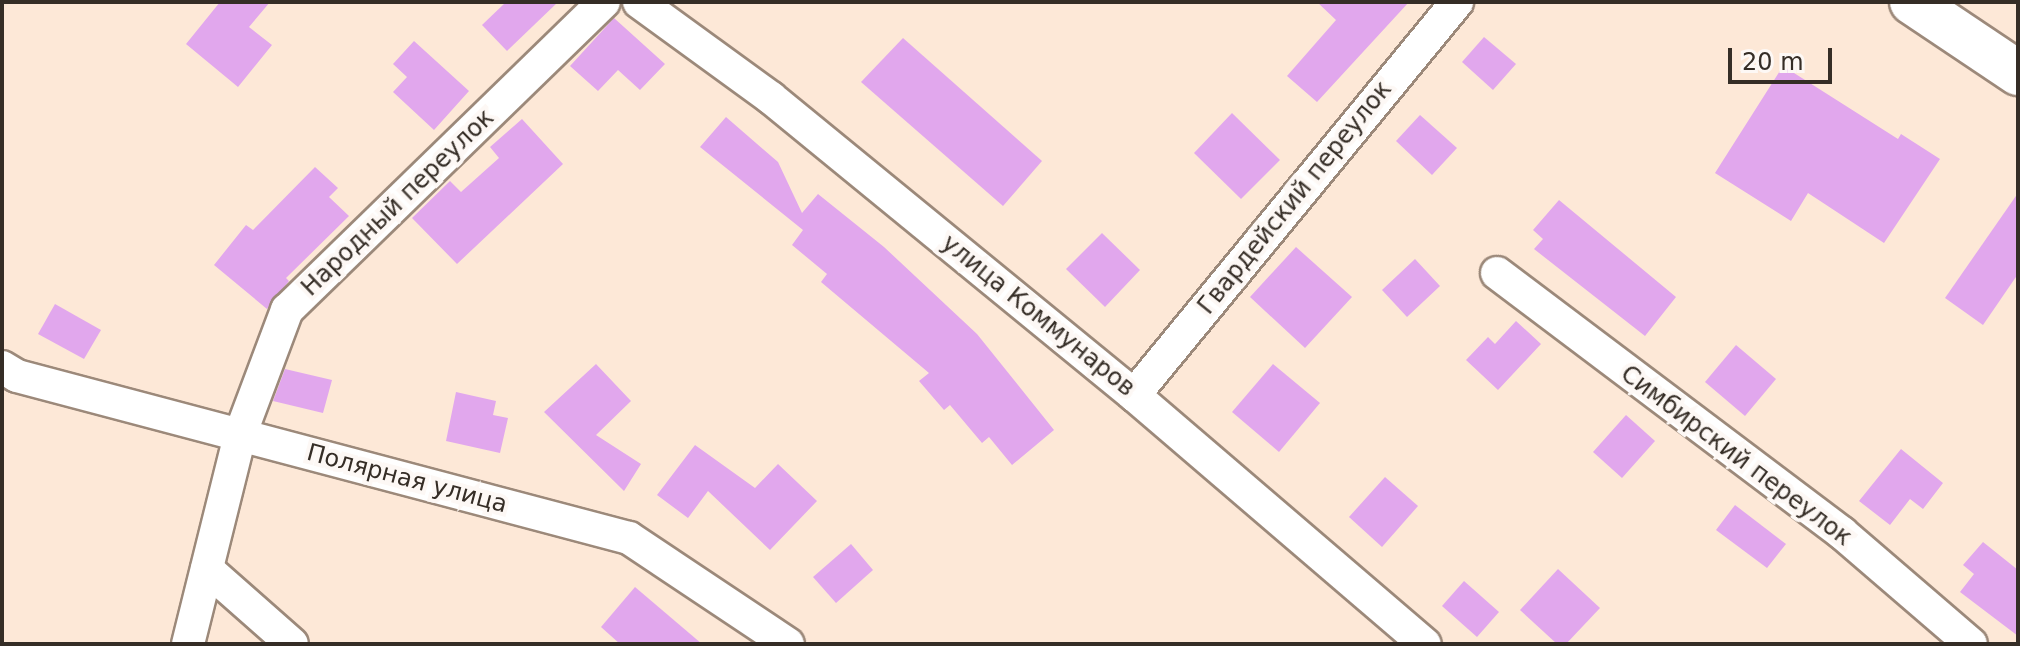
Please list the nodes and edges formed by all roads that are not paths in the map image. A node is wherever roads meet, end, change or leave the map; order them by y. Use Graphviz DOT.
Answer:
graph roads {
  1 [pos="604,2"];
  2 [pos="639,2"];
  3 [pos="1457,2"];
  4 [pos="1912,2"];
  5 [pos="2018,73"];
  6 [pos="1497,273"];
  7 [pos="2,367"];
  8 [pos="1134,395"];
  9 [pos="240,435"];
  10 [pos="207,569"];
  11 [pos="188,644"];
  12 [pos="292,644"];
  13 [pos="788,644"];
  14 [pos="1425,644"];
  15 [pos="1971,644"];
  1 -- 9 [label="street, Народный переулок"];
  2 -- 8 [label="street, улица Коммунаров"];
  3 -- 8 [label="street, Гвардейский переулок"];
  4 -- 5 [label="main road"];
  6 -- 15 [label="street, Симбирский переулок"];
  7 -- 9 [label="street, Полярная улица"];
  8 -- 14 [label="street, улица Коммунаров"];
  9 -- 10 [label="street, Народный переулок"];
  9 -- 13 [label="street, Полярная улица"];
  10 -- 11 [label="street, Народный переулок"];
  10 -- 12 [label="street"];
}
